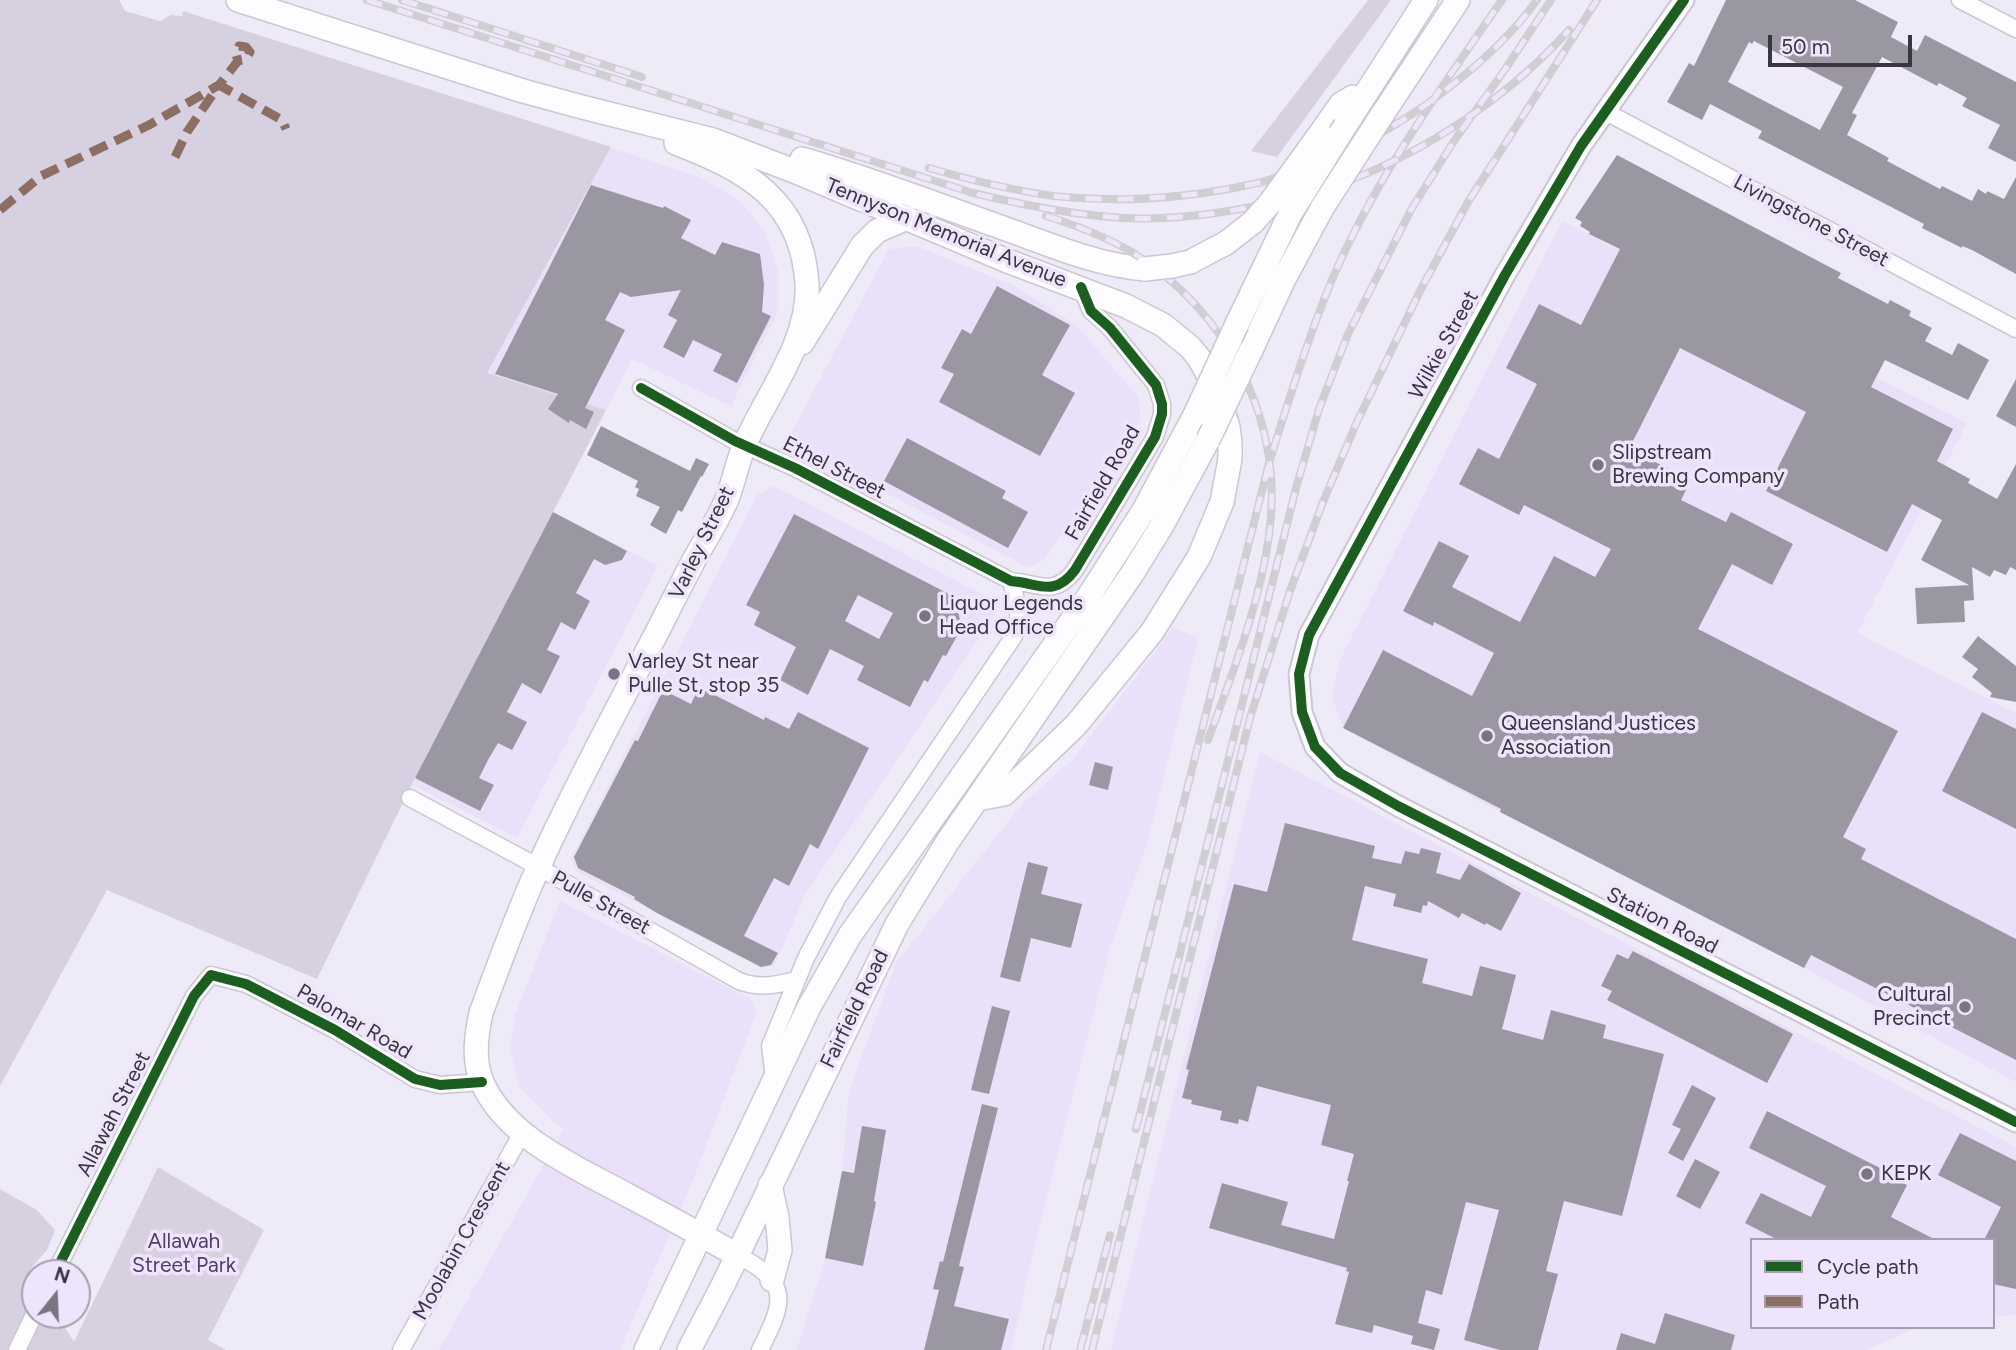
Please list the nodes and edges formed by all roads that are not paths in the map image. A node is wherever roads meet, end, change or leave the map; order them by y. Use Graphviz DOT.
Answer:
graph roads {
  1 [pos="238,0"];
  2 [pos="1426,0"];
  3 [pos="1458,0"];
  4 [pos="1684,0"];
  5 [pos="1960,0"];
  6 [pos="2016,29"];
  7 [pos="1368,89"];
  8 [pos="582,107"];
  9 [pos="1606,112"];
  10 [pos="713,140"];
  11 [pos="907,218"];
  12 [pos="1081,287"];
  13 [pos="2016,329"];
  14 [pos="782,375"];
  15 [pos="641,388"];
  16 [pos="744,446"];
  17 [pos="1011,581"];
  18 [pos="1308,732"];
  19 [pos="410,798"];
  20 [pos="977,799"];
  21 [pos="538,868"];
  22 [pos="211,975"];
  23 [pos="797,980"];
  24 [pos="774,1080"];
  25 [pos="482,1082"];
  26 [pos="2016,1122"];
  27 [pos="522,1133"];
  28 [pos="771,1185"];
  29 [pos="701,1235"];
  30 [pos="737,1255"];
  31 [pos="62,1259"];
  32 [pos="772,1280"];
  33 [pos="27,1329"];
  34 [pos="17,1350"];
  35 [pos="401,1350"];
  36 [pos="646,1350"];
  37 [pos="689,1350"];
  38 [pos="760,1350"];
  1 -- 8 [label="main road, Tennyson Memorial Avenue"];
  2 -- 7 [label="main road, Fairfield Road"];
  3 -- 20 [label="main road, Fairfield Road, bridge"];
  4 -- 9 [label="street, Wilkie Street"];
  5 -- 6 [label="street"];
  7 -- 10 [label="main road, bridge"];
  7 -- 24 [label="main road, Fairfield Road, bridge"];
  8 -- 10 [label="main road, Tennyson Memorial Avenue"];
  8 -- 14 [label="main road, Varley Street"];
  9 -- 13 [label="street, Livingstone Street"];
  9 -- 18 [label="street, Wilkie Street"];
  10 -- 11 [label="main road, Tennyson Memorial Avenue"];
  11 -- 12 [label="main road, Tennyson Memorial Avenue"];
  11 -- 14 [label="main road"];
  12 -- 17 [label="street, Fairfield Road"];
  12 -- 20 [label="main road, Tennyson Memorial Avenue"];
  14 -- 16 [label="main road, Varley Street"];
  15 -- 16 [label="street, Ethel Street"];
  16 -- 17 [label="street, Ethel Street"];
  16 -- 21 [label="main road, Varley Street"];
  17 -- 23 [label="street"];
  18 -- 26 [label="street, Station Road"];
  19 -- 21 [label="street, Pulle Street"];
  20 -- 28 [label="main road, Fairfield Road"];
  21 -- 23 [label="street, Pulle Street"];
  21 -- 25 [label="main road, Varley Street"];
  22 -- 25 [label="street, Palomar Road"];
  22 -- 31 [label="street, Allawah Street"];
  23 -- 24 [label="street"];
  24 -- 29 [label="main road, Fairfield Road"];
  25 -- 27 [label="main road"];
  27 -- 29 [label="main road"];
  27 -- 35 [label="street, Moolabin Crescent"];
  28 -- 30 [label="main road, Fairfield Road"];
  28 -- 32 [label="main road"];
  29 -- 30 [label="main road"];
  29 -- 36 [label="main road, Fairfield Road"];
  30 -- 32 [label="street"];
  30 -- 37 [label="main road, Fairfield Road"];
  32 -- 38 [label="street"];
  33 -- 34 [label="street"];
}
